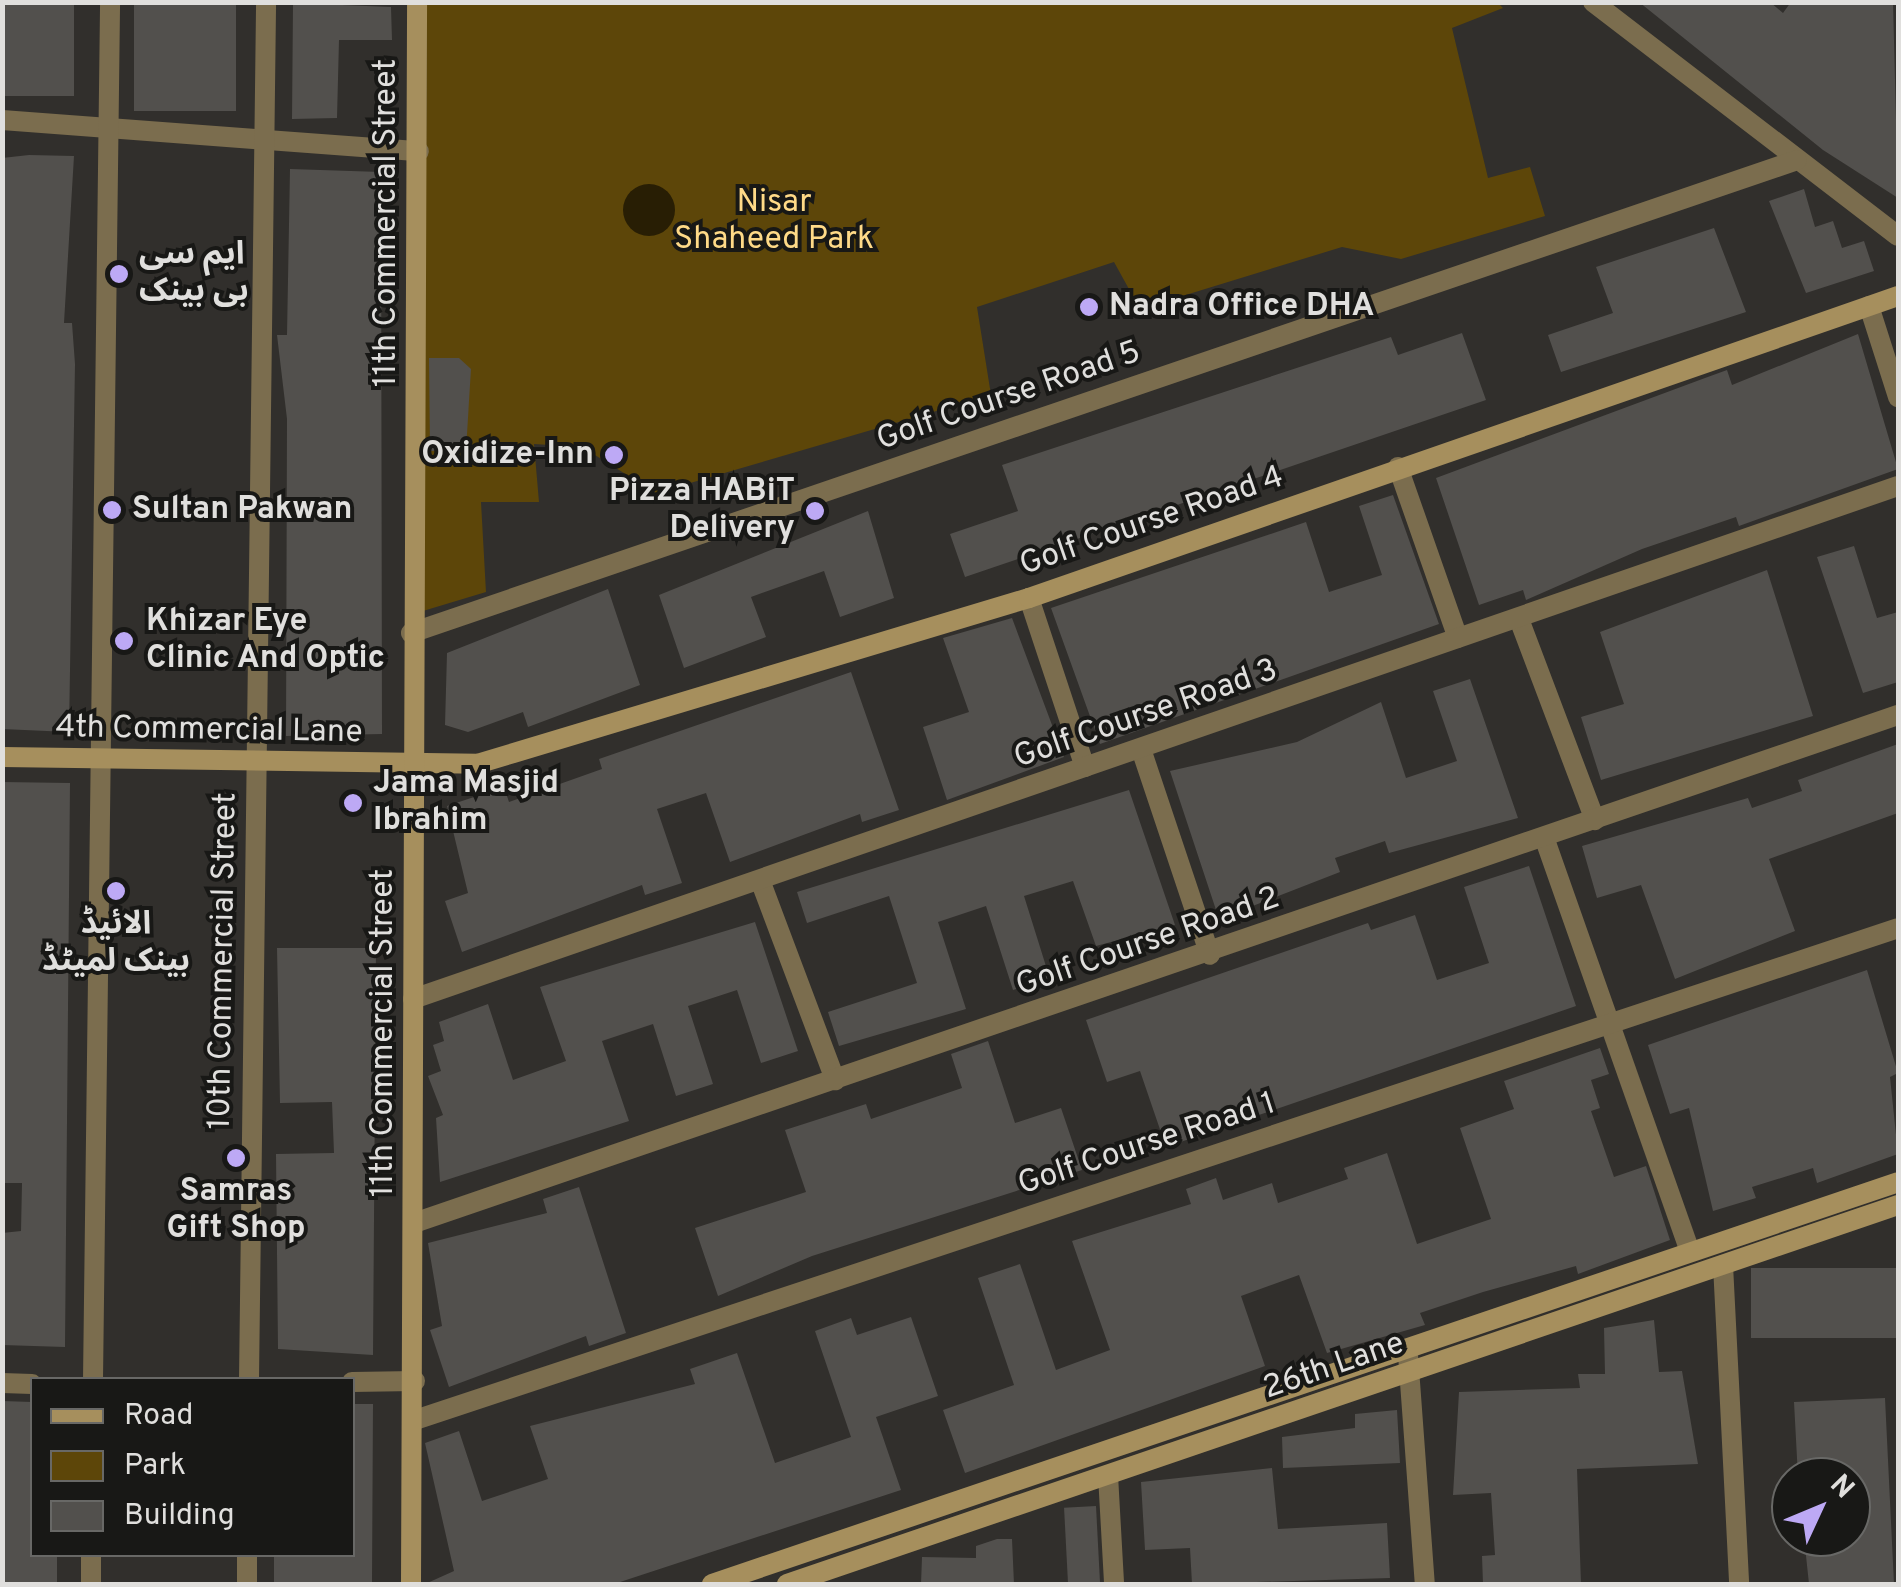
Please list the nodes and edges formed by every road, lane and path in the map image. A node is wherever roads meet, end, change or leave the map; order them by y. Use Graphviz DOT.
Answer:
graph roads {
  1 [pos="110,2"];
  2 [pos="266,2"];
  3 [pos="417,2"];
  4 [pos="1592,2"];
  5 [pos="2,120"];
  6 [pos="108,127"];
  7 [pos="264,138"];
  8 [pos="419,151"];
  9 [pos="1797,160"];
  10 [pos="1898,236"];
  11 [pos="1898,296"];
  12 [pos="1869,306"];
  13 [pos="1898,397"];
  14 [pos="1398,467"];
  15 [pos="1898,486"];
  16 [pos="1028,598"];
  17 [pos="1519,619"];
  18 [pos="411,633"];
  19 [pos="1458,638"];
  20 [pos="1898,715"];
  21 [pos="1140,749"];
  22 [pos="101,756"];
  23 [pos="2,758"];
  24 [pos="256,760"];
  25 [pos="415,766"];
  26 [pos="1085,767"];
  27 [pos="1595,820"];
  28 [pos="1544,837"];
  29 [pos="760,880"];
  30 [pos="1898,928"];
  31 [pos="1210,955"];
  32 [pos="413,999"];
  33 [pos="1609,1024"];
  34 [pos="835,1080"];
  35 [pos="1898,1182"];
  36 [pos="1898,1205"];
  37 [pos="414,1223"];
  38 [pos="1690,1251"];
  39 [pos="1723,1265"];
  40 [pos="1407,1348"];
  41 [pos="1412,1372"];
  42 [pos="94,1377"];
  43 [pos="249,1377"];
  44 [pos="415,1381"];
  45 [pos="355,1382"];
  46 [pos="2,1384"];
  47 [pos="30,1384"];
  48 [pos="415,1420"];
  49 [pos="1108,1475"];
  50 [pos="92,1557"];
  51 [pos="247,1557"];
  52 [pos="810,1581"];
  53 [pos="91,1584"];
  54 [pos="247,1584"];
  55 [pos="411,1584"];
  56 [pos="712,1584"];
  57 [pos="788,1584"];
  58 [pos="1114,1584"];
  59 [pos="1425,1584"];
  60 [pos="1739,1584"];
  1 -- 6 [label="street"];
  2 -- 7 [label="street, 10th Commercial Street"];
  3 -- 8 [label="street, 11th Commercial Street"];
  4 -- 9 [label="street"];
  5 -- 6 [label="street"];
  6 -- 7 [label="street"];
  6 -- 22 [label="street"];
  7 -- 8 [label="street"];
  7 -- 24 [label="street, 10th Commercial Street"];
  8 -- 18 [label="street, 11th Commercial Street"];
  9 -- 10 [label="street"];
  9 -- 18 [label="street, Golf Course Road 5"];
  11 -- 12 [label="street, Golf Course Road 4"];
  12 -- 13 [label="street"];
  12 -- 14 [label="street, Golf Course Road 4"];
  14 -- 16 [label="street, Golf Course Road 4"];
  14 -- 19 [label="street"];
  15 -- 17 [label="street, Golf Course Road 3"];
  16 -- 25 [label="street, Golf Course Road 4"];
  16 -- 26 [label="street"];
  17 -- 19 [label="street, Golf Course Road 3"];
  17 -- 27 [label="street"];
  18 -- 25 [label="street, 11th Commercial Street"];
  19 -- 21 [label="street, Golf Course Road 3"];
  20 -- 27 [label="street, Golf Course Road 2"];
  21 -- 26 [label="street, Golf Course Road 3"];
  21 -- 31 [label="street"];
  22 -- 23 [label="street, 4th Commercial Lane"];
  22 -- 24 [label="street, 4th Commercial Lane"];
  22 -- 42 [label="street"];
  24 -- 25 [label="street, 4th Commercial Lane"];
  24 -- 43 [label="street, 10th Commercial Street"];
  25 -- 32 [label="street, 11th Commercial Street"];
  26 -- 29 [label="street, Golf Course Road 3"];
  27 -- 28 [label="street, Golf Course Road 2"];
  28 -- 31 [label="street, Golf Course Road 2"];
  28 -- 33 [label="street"];
  29 -- 32 [label="street, Golf Course Road 3"];
  29 -- 34 [label="street"];
  30 -- 33 [label="street, Golf Course Road 1"];
  31 -- 34 [label="street, Golf Course Road 2"];
  32 -- 37 [label="street, 11th Commercial Street"];
  33 -- 38 [label="street"];
  33 -- 48 [label="street, Golf Course Road 1"];
  34 -- 37 [label="street, Golf Course Road 2"];
  35 -- 38 [label="street"];
  36 -- 39 [label="street, 26th Lane"];
  37 -- 44 [label="street, 11th Commercial Street"];
  38 -- 40 [label="street"];
  39 -- 41 [label="street, 26th Lane"];
  39 -- 60 [label="street"];
  40 -- 41 [label="street"];
  40 -- 56 [label="street"];
  41 -- 49 [label="street, 26th Lane"];
  41 -- 59 [label="street"];
  44 -- 45 [label="street"];
  44 -- 48 [label="street, 11th Commercial Street"];
  46 -- 47 [label="street"];
  48 -- 55 [label="street, 11th Commercial Street"];
  49 -- 52 [label="street, 26th Lane"];
  49 -- 58 [label="street"];
  50 -- 53 [label="street"];
  51 -- 54 [label="street"];
  52 -- 57 [label="street, 26th Lane"];
}
